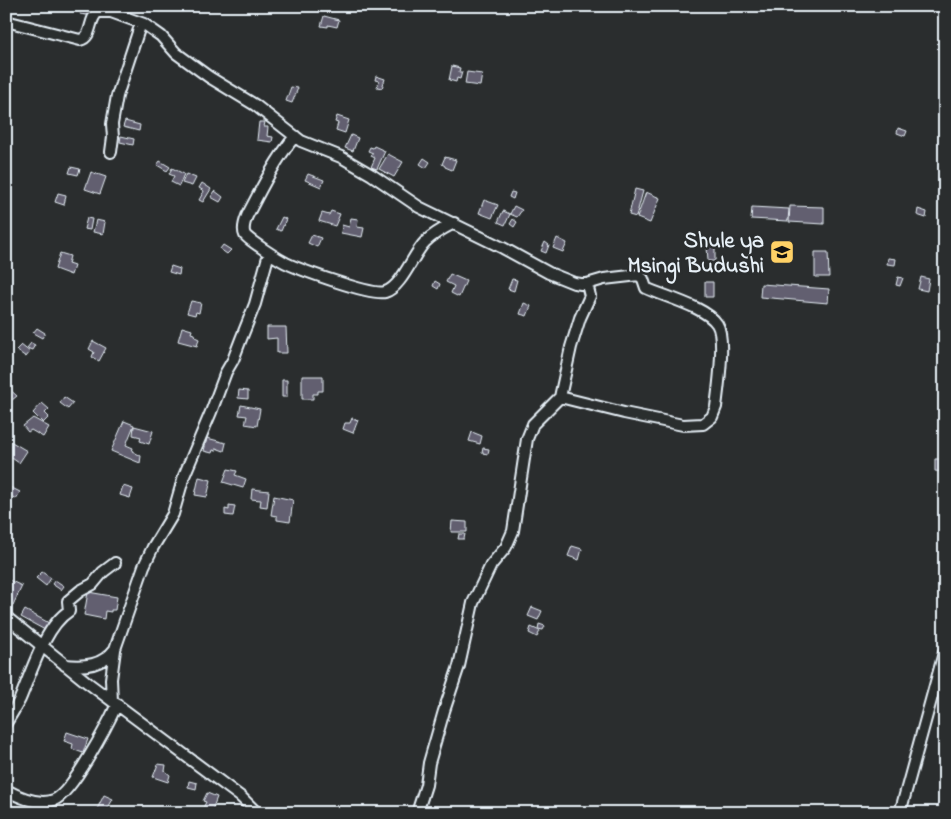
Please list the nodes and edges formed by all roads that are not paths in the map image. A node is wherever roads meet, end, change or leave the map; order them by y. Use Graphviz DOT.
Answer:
graph roads {
  1 [pos="6,21"];
  2 [pos="141,23"];
  3 [pos="295,136"];
  4 [pos="111,152"];
  5 [pos="454,223"];
  6 [pos="269,254"];
  7 [pos="587,284"];
  8 [pos="560,397"];
  9 [pos="114,563"];
  10 [pos="6,617"];
  11 [pos="41,647"];
  12 [pos="115,649"];
  13 [pos="945,649"];
  14 [pos="65,665"];
  15 [pos="114,703"];
  16 [pos="6,723"];
  17 [pos="6,790"];
  18 [pos="257,813"];
  19 [pos="418,813"];
  20 [pos="900,813"];
  1 -- 2 [label="street"];
  2 -- 3 [label="street"];
  2 -- 4 [label="street"];
  3 -- 5 [label="street"];
  3 -- 6 [label="street"];
  5 -- 6 [label="street"];
  5 -- 7 [label="street"];
  6 -- 12 [label="street"];
  7 -- 8 [label="street"];
  7 -- 8 [label="street"];
  8 -- 19 [label="street"];
  9 -- 11 [label="street"];
  10 -- 11 [label="street"];
  11 -- 14 [label="street"];
  11 -- 16 [label="street"];
  12 -- 14 [label="street"];
  12 -- 15 [label="street"];
  13 -- 20 [label="street"];
  14 -- 15 [label="street"];
  15 -- 17 [label="street"];
  15 -- 18 [label="street"];
}
